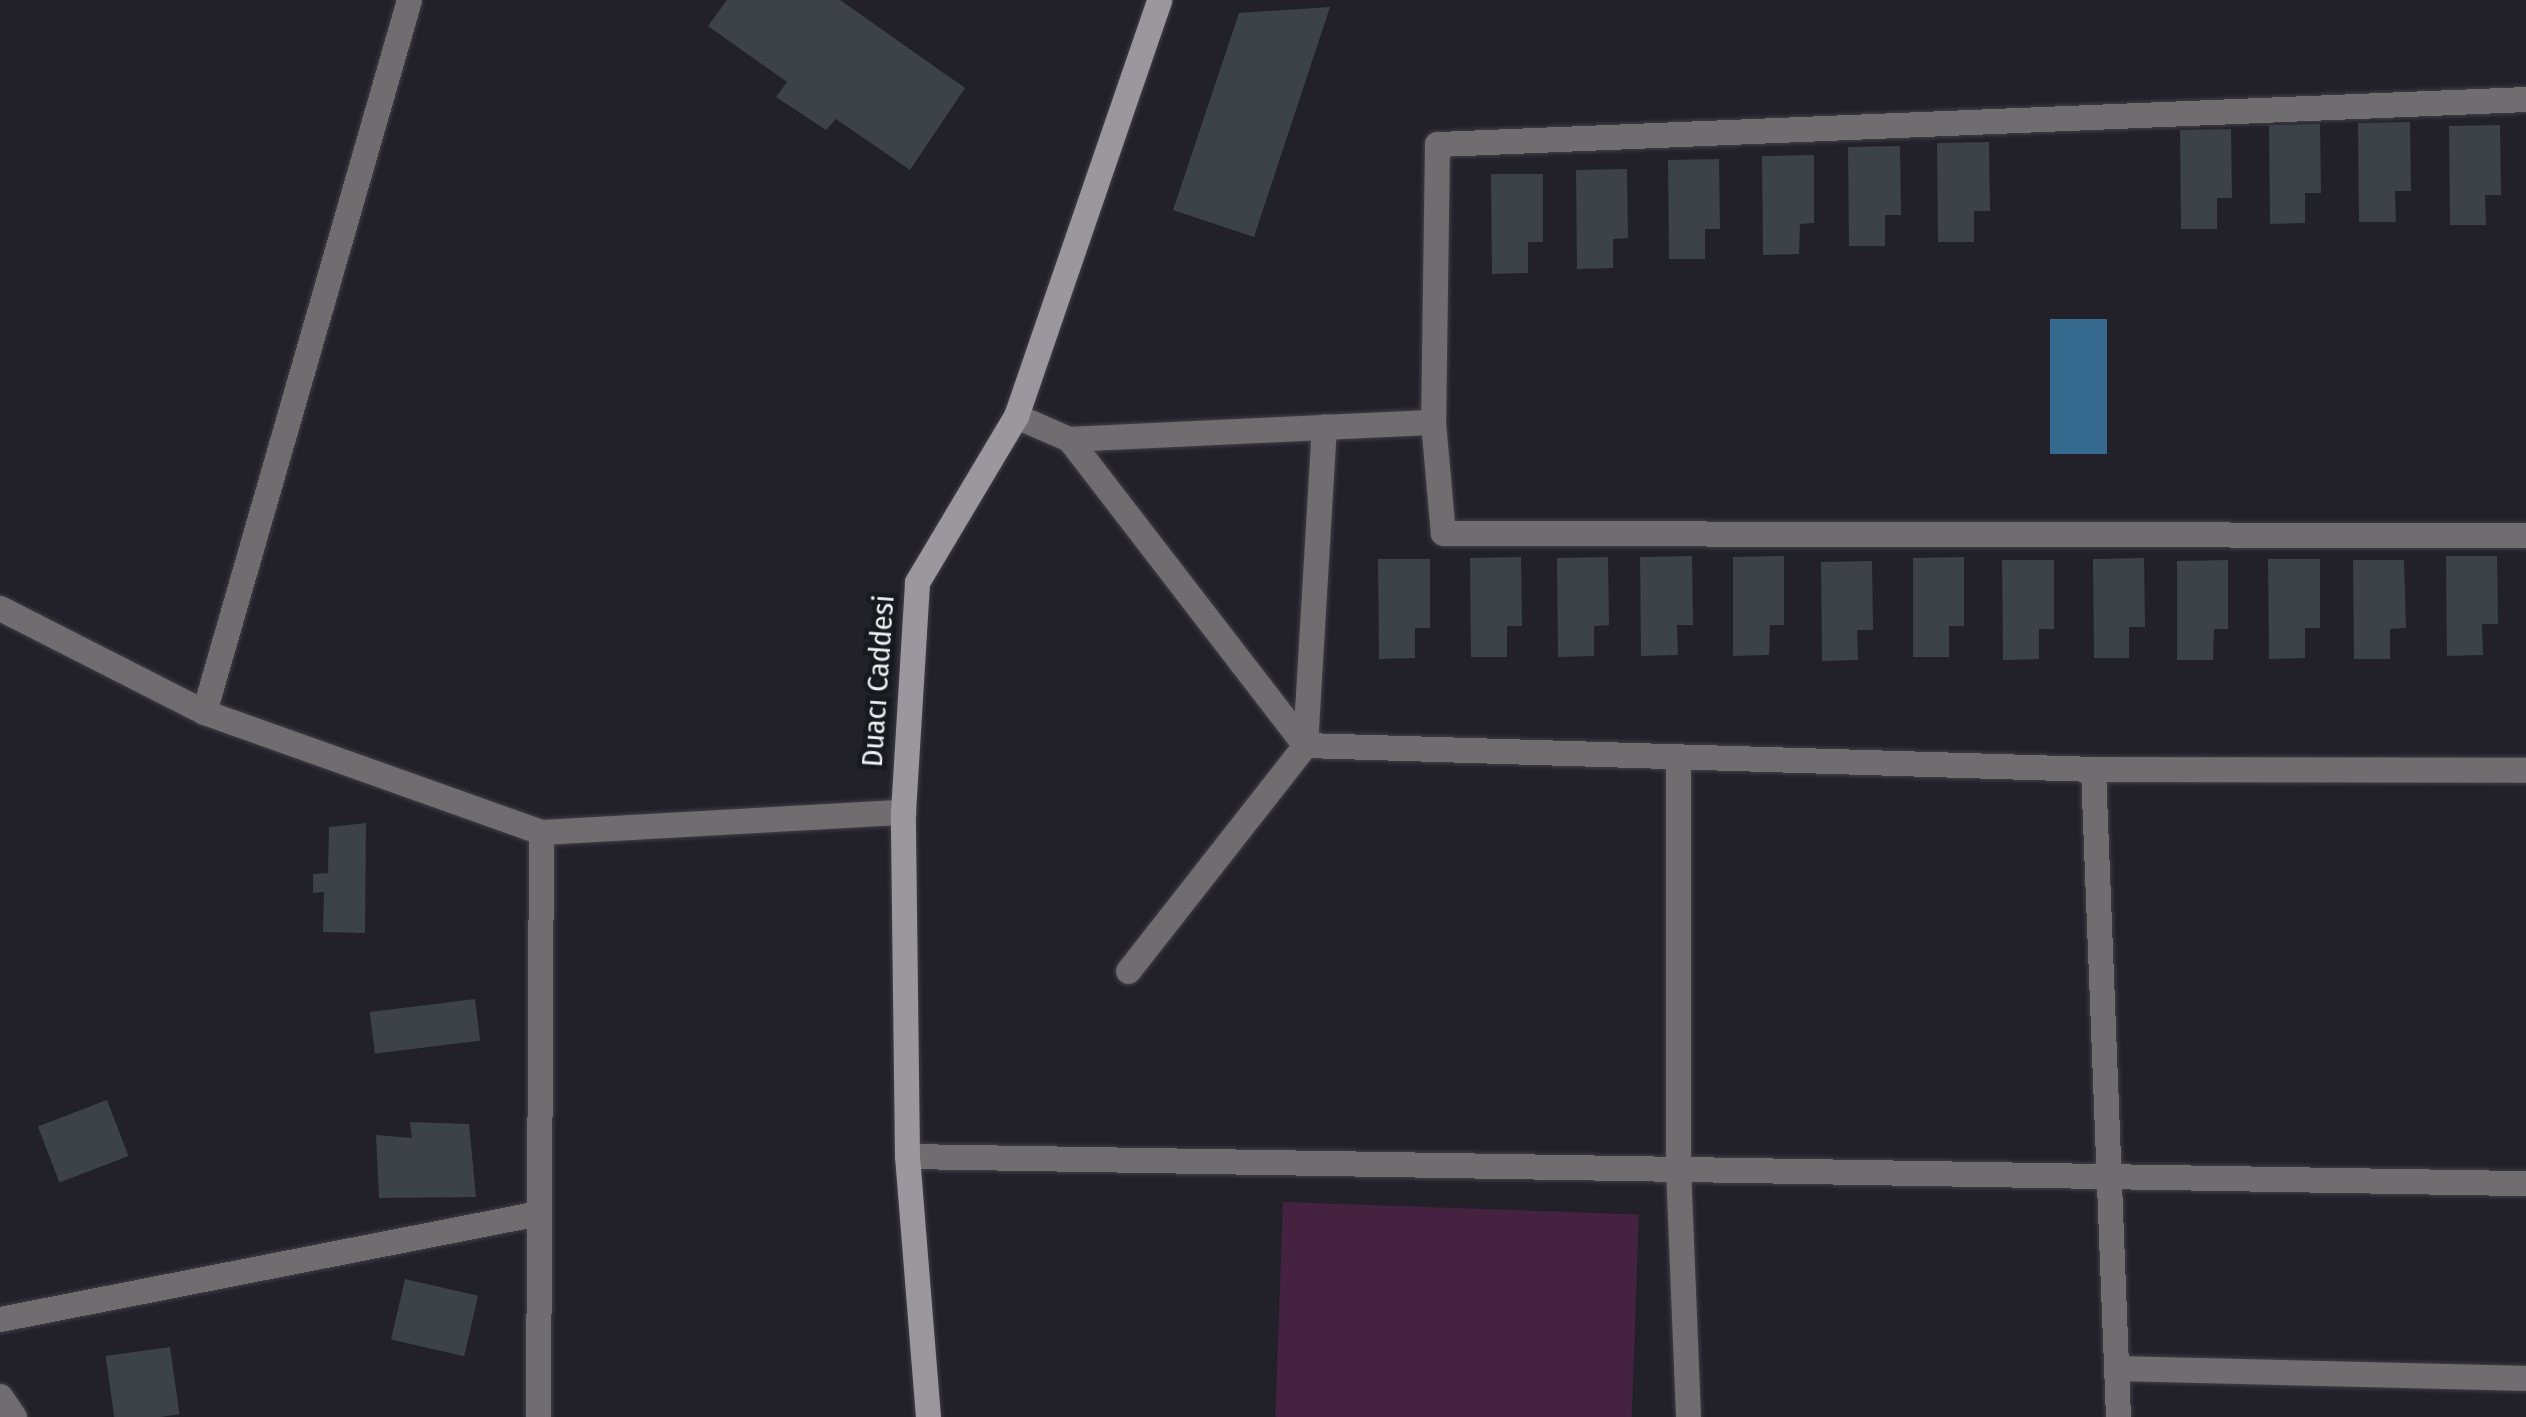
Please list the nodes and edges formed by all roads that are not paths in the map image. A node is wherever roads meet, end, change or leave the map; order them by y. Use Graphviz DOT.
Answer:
graph roads {
  1 [pos="409,0"];
  2 [pos="1160,0"];
  3 [pos="2526,98"];
  4 [pos="1016,416"];
  5 [pos="1433,422"];
  6 [pos="1324,427"];
  7 [pos="1069,439"];
  8 [pos="2526,535"];
  9 [pos="0,608"];
  10 [pos="204,712"];
  11 [pos="1306,745"];
  12 [pos="1678,760"];
  13 [pos="2093,769"];
  14 [pos="2526,770"];
  15 [pos="903,812"];
  16 [pos="541,832"];
  17 [pos="1128,971"];
  18 [pos="908,1156"];
  19 [pos="1678,1167"];
  20 [pos="2111,1173"];
  21 [pos="2526,1183"];
  22 [pos="539,1213"];
  23 [pos="0,1319"];
  24 [pos="2118,1368"];
  25 [pos="2526,1378"];
  26 [pos="0,1396"];
  27 [pos="14,1417"];
  28 [pos="538,1417"];
  29 [pos="928,1417"];
  30 [pos="1688,1417"];
  31 [pos="2118,1417"];
  1 -- 10 [label="street"];
  2 -- 4 [label="street, Duacı Caddesi"];
  3 -- 5 [label="street"];
  4 -- 7 [label="street"];
  4 -- 15 [label="street, Duacı Caddesi"];
  5 -- 6 [label="street"];
  5 -- 8 [label="street"];
  6 -- 7 [label="street"];
  6 -- 11 [label="street"];
  7 -- 11 [label="street"];
  9 -- 10 [label="street"];
  10 -- 16 [label="street"];
  11 -- 12 [label="street"];
  11 -- 17 [label="street"];
  12 -- 13 [label="street"];
  12 -- 19 [label="street"];
  13 -- 14 [label="street"];
  13 -- 20 [label="street"];
  15 -- 16 [label="street"];
  15 -- 18 [label="street, Duacı Caddesi"];
  16 -- 22 [label="street"];
  18 -- 19 [label="street"];
  18 -- 29 [label="street, Duacı Caddesi"];
  19 -- 20 [label="street"];
  19 -- 30 [label="street"];
  20 -- 21 [label="street"];
  20 -- 24 [label="street"];
  22 -- 23 [label="street"];
  22 -- 28 [label="street"];
  24 -- 25 [label="street"];
  24 -- 31 [label="street"];
  26 -- 27 [label="street"];
}
